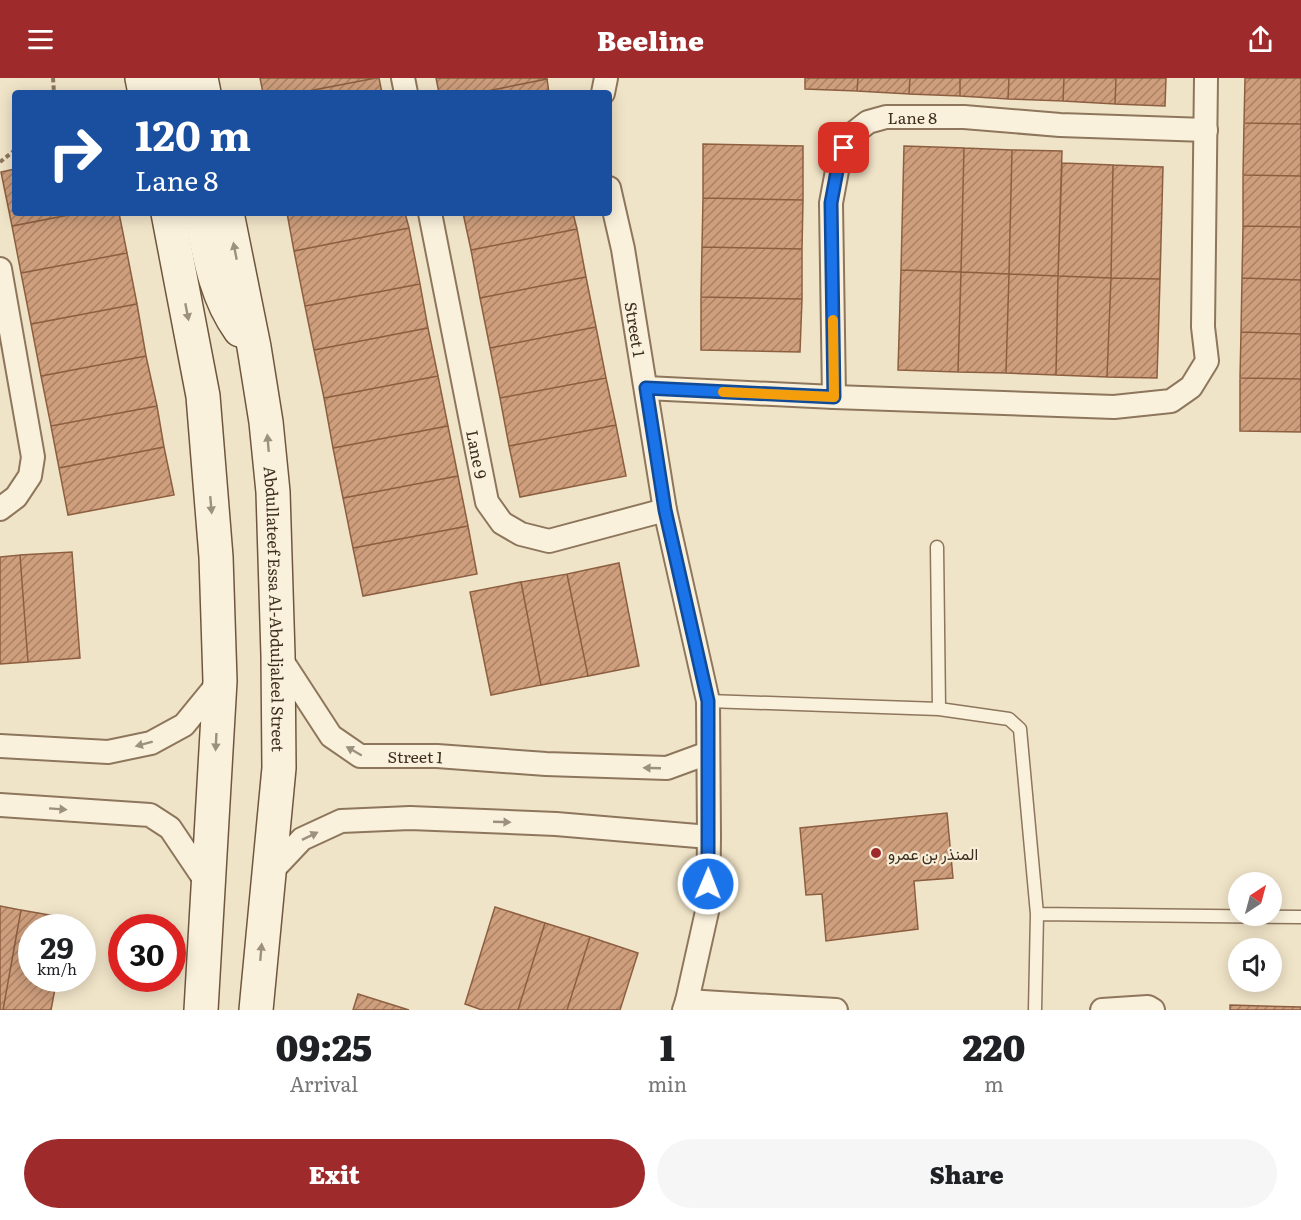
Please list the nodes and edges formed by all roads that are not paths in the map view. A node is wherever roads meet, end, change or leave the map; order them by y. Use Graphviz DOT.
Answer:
graph roads {
  1 [pos="1206,78"];
  2 [pos="1206,130"];
  3 [pos="612,201"];
  4 [pos="169,216"];
  5 [pos="202,216"];
  6 [pos="228,216"];
  7 [pos="431,216"];
  8 [pos="0,269"];
  9 [pos="254,347"];
  10 [pos="646,388"];
  11 [pos="834,397"];
  12 [pos="0,509"];
  13 [pos="665,510"];
  14 [pos="937,547"];
  15 [pos="278,655"];
  16 [pos="220,681"];
  17 [pos="708,701"];
  18 [pos="939,709"];
  19 [pos="0,746"];
  20 [pos="708,753"];
  21 [pos="0,805"];
  22 [pos="709,837"];
  23 [pos="268,875"];
  24 [pos="209,886"];
  25 [pos="1037,914"];
  26 [pos="1301,917"];
  27 [pos="686,1005"];
  28 [pos="201,1010"];
  29 [pos="256,1010"];
  30 [pos="836,1010"];
  31 [pos="1035,1010"];
  32 [pos="1102,1010"];
  33 [pos="1153,1010"];
  1 -- 2 [label="street"];
  2 -- 11 [label="street"];
  2 -- 11 [label="street, Lane 8"];
  3 -- 10 [label="street, Street 1"];
  4 -- 16 [label="main road, one-way"];
  5 -- 9 [label="main road"];
  9 -- 6 [label="main road, Abdullateef Essa Al-Abduljaleel Street, one-way"];
  7 -- 13 [label="street, Lane 9"];
  8 -- 12 [label="street"];
  15 -- 9 [label="main road, Abdullateef Essa Al-Abduljaleel Street, one-way"];
  10 -- 11 [label="street"];
  10 -- 13 [label="street, Street 1"];
  13 -- 17 [label="street, Street 1"];
  14 -- 18 [label="lane"];
  20 -- 15 [label="street, Street 1, one-way"];
  15 -- 23 [label="main road, Abdullateef Essa Al-Abduljaleel Street"];
  16 -- 19 [label="street, one-way"];
  16 -- 24 [label="main road, one-way"];
  17 -- 18 [label="lane"];
  17 -- 20 [label="street, Street 1"];
  18 -- 25 [label="lane"];
  20 -- 22 [label="street, Street 1"];
  21 -- 24 [label="street, one-way"];
  23 -- 22 [label="street, one-way"];
  22 -- 27 [label="street, Street 1"];
  29 -- 23 [label="main road, Abdullateef Essa Al-Abduljaleel Street, one-way"];
  24 -- 28 [label="main road"];
  25 -- 26 [label="lane"];
  25 -- 31 [label="lane"];
  27 -- 30 [label="street"];
  32 -- 33 [label="street"];
}
